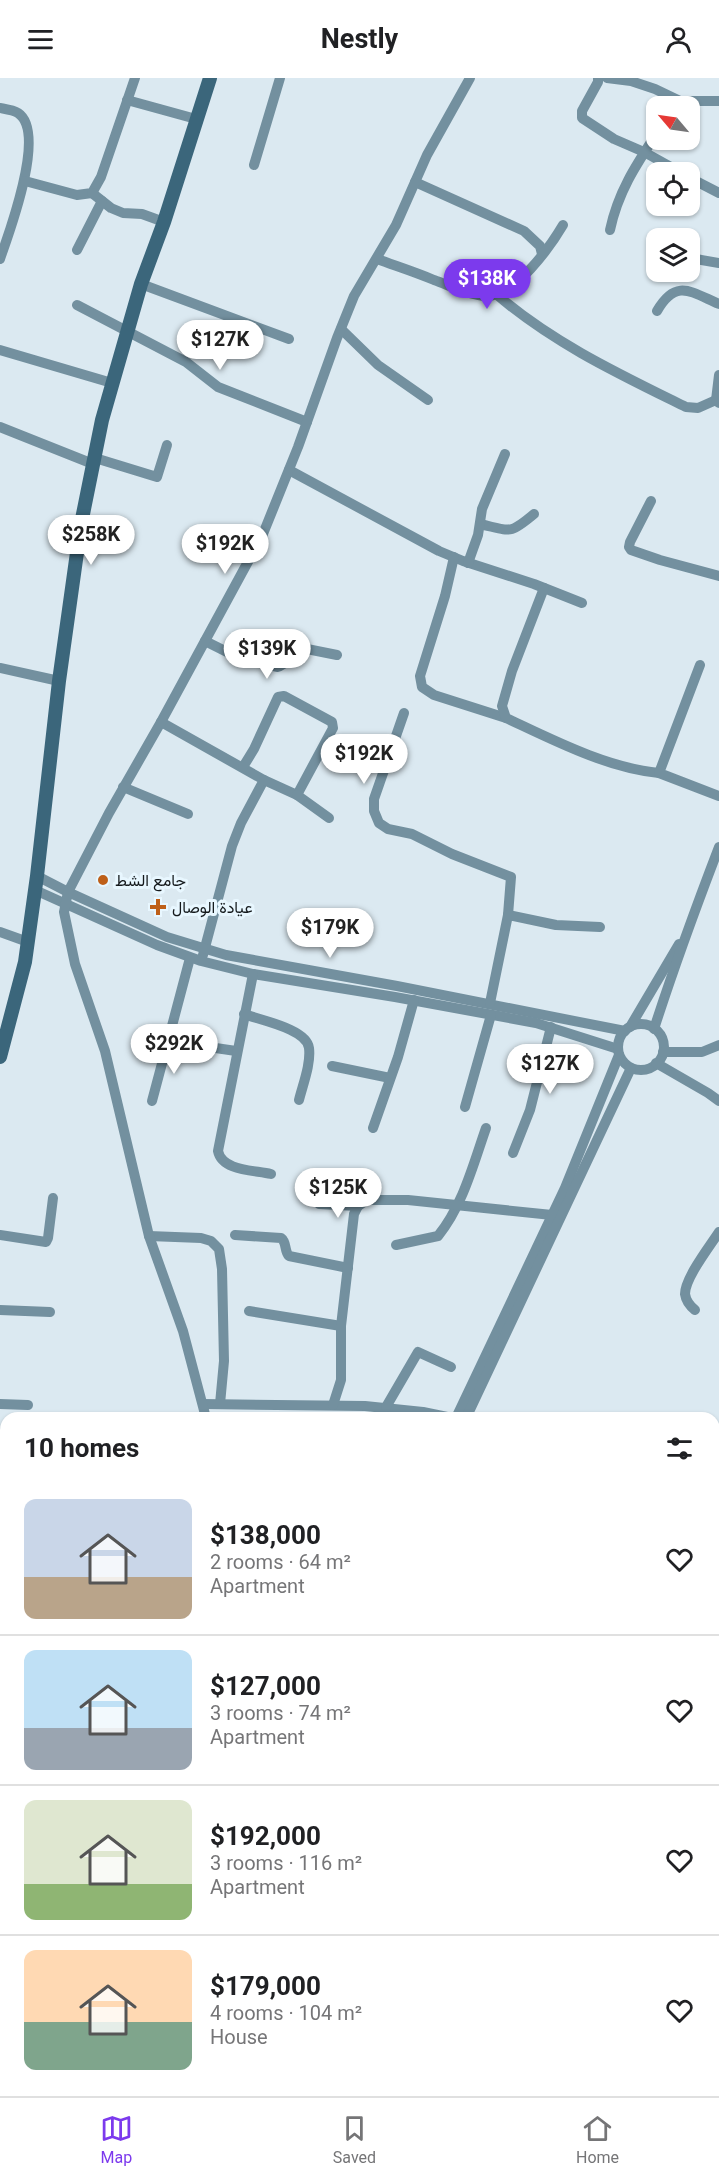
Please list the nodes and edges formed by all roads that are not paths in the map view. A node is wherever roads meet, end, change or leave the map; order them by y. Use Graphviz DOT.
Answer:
graph roads {
  1 [pos="135,78"];
  2 [pos="210,78"];
  3 [pos="280,78"];
  4 [pos="470,78"];
  5 [pos="598,78"];
  6 [pos="607,78"];
  7 [pos="665,96"];
  8 [pos="127,100"];
  9 [pos="719,100"];
  10 [pos="700,102"];
  11 [pos="0,108"];
  12 [pos="196,119"];
  13 [pos="646,149"];
  14 [pos="644,152"];
  15 [pos="662,162"];
  16 [pos="254,165"];
  17 [pos="25,180"];
  18 [pos="415,182"];
  19 [pos="700,183"];
  20 [pos="92,193"];
  21 [pos="719,193"];
  22 [pos="102,201"];
  23 [pos="164,222"];
  24 [pos="563,225"];
  25 [pos="610,230"];
  26 [pos="77,250"];
  27 [pos="542,254"];
  28 [pos="0,259"];
  29 [pos="377,259"];
  30 [pos="700,260"];
  31 [pos="719,264"];
  32 [pos="141,284"];
  33 [pos="496,294"];
  34 [pos="719,304"];
  35 [pos="77,305"];
  36 [pos="657,310"];
  37 [pos="341,329"];
  38 [pos="128,331"];
  39 [pos="289,339"];
  40 [pos="0,350"];
  41 [pos="719,375"];
  42 [pos="112,383"];
  43 [pos="428,400"];
  44 [pos="717,402"];
  45 [pos="307,422"];
  46 [pos="0,427"];
  47 [pos="167,445"];
  48 [pos="505,454"];
  49 [pos="94,461"];
  50 [pos="289,470"];
  51 [pos="651,501"];
  52 [pos="534,514"];
  53 [pos="480,524"];
  54 [pos="454,557"];
  55 [pos="468,563"];
  56 [pos="719,576"];
  57 [pos="544,588"];
  58 [pos="582,603"];
  59 [pos="205,641"];
  60 [pos="337,655"];
  61 [pos="700,665"];
  62 [pos="0,668"];
  63 [pos="59,681"];
  64 [pos="404,713"];
  65 [pos="506,718"];
  66 [pos="161,722"];
  67 [pos="243,767"];
  68 [pos="659,773"];
  69 [pos="264,780"];
  70 [pos="123,787"];
  71 [pos="297,795"];
  72 [pos="719,796"];
  73 [pos="188,814"];
  74 [pos="329,818"];
  75 [pos="719,847"];
  76 [pos="36,883"];
  77 [pos="68,892"];
  78 [pos="64,905"];
  79 [pos="114,913"];
  80 [pos="508,915"];
  81 [pos="110,925"];
  82 [pos="600,927"];
  83 [pos="0,932"];
  84 [pos="685,933"];
  85 [pos="28,942"];
  86 [pos="205,950"];
  87 [pos="196,960"];
  88 [pos="253,974"];
  89 [pos="414,1000"];
  90 [pos="491,1009"];
  91 [pos="244,1014"];
  92 [pos="551,1027"];
  93 [pos="627,1029"];
  94 [pos="654,1029"];
  95 [pos="168,1041"];
  96 [pos="719,1045"];
  97 [pos="236,1051"];
  98 [pos="618,1052"];
  99 [pos="663,1052"];
  100 [pos="0,1057"];
  101 [pos="656,1063"];
  102 [pos="543,1064"];
  103 [pos="332,1066"];
  104 [pos="632,1068"];
  105 [pos="576,1073"];
  106 [pos="390,1078"];
  107 [pos="299,1100"];
  108 [pos="152,1101"];
  109 [pos="719,1101"];
  110 [pos="465,1107"];
  111 [pos="373,1128"];
  112 [pos="486,1128"];
  113 [pos="513,1153"];
  114 [pos="271,1173"];
  115 [pos="53,1198"];
  116 [pos="319,1204"];
  117 [pos="358,1206"];
  118 [pos="459,1206"];
  119 [pos="552,1215"];
  120 [pos="719,1232"];
  121 [pos="0,1235"];
  122 [pos="236,1235"];
  123 [pos="149,1236"];
  124 [pos="396,1245"];
  125 [pos="348,1268"];
  126 [pos="0,1310"];
  127 [pos="695,1310"];
  128 [pos="249,1311"];
  129 [pos="50,1312"];
  130 [pos="341,1326"];
  131 [pos="451,1367"];
  132 [pos="0,1404"];
  133 [pos="203,1404"];
  134 [pos="220,1404"];
  135 [pos="333,1405"];
  136 [pos="28,1406"];
  137 [pos="386,1407"];
  138 [pos="205,1412"];
  139 [pos="367,1412"];
  140 [pos="417,1412"];
  141 [pos="457,1412"];
  142 [pos="469,1412"];
  1 -- 8 [label="street"];
  2 -- 12 [label="street"];
  3 -- 16 [label="street"];
  4 -- 18 [label="street"];
  5 -- 14 [label="street"];
  6 -- 7 [label="street"];
  8 -- 12 [label="street"];
  8 -- 20 [label="street"];
  9 -- 10 [label="street"];
  11 -- 17 [label="street"];
  12 -- 23 [label="street"];
  13 -- 14 [label="street"];
  14 -- 15 [label="street"];
  14 -- 25 [label="street"];
  17 -- 20 [label="street"];
  17 -- 28 [label="street"];
  18 -- 27 [label="street"];
  18 -- 29 [label="street"];
  19 -- 21 [label="street"];
  20 -- 22 [label="street"];
  22 -- 23 [label="street"];
  22 -- 26 [label="street"];
  23 -- 32 [label="street"];
  24 -- 27 [label="street"];
  27 -- 33 [label="street"];
  29 -- 33 [label="street"];
  29 -- 37 [label="street"];
  30 -- 31 [label="street"];
  32 -- 38 [label="street"];
  32 -- 39 [label="street"];
  33 -- 44 [label="street"];
  34 -- 36 [label="street"];
  35 -- 38 [label="street"];
  37 -- 43 [label="street"];
  37 -- 45 [label="street"];
  38 -- 42 [label="street"];
  38 -- 45 [label="street"];
  40 -- 42 [label="street"];
  41 -- 44 [label="street"];
  42 -- 49 [label="street"];
  45 -- 50 [label="street"];
  46 -- 49 [label="street"];
  47 -- 49 [label="street"];
  48 -- 53 [label="street"];
  49 -- 63 [label="street"];
  50 -- 54 [label="street"];
  50 -- 59 [label="street"];
  51 -- 56 [label="street"];
  52 -- 53 [label="street"];
  53 -- 55 [label="street"];
  54 -- 55 [label="street"];
  54 -- 65 [label="street"];
  55 -- 57 [label="street"];
  57 -- 58 [label="street"];
  57 -- 65 [label="street"];
  59 -- 60 [label="street"];
  59 -- 66 [label="street"];
  61 -- 68 [label="street"];
  62 -- 63 [label="street"];
  63 -- 76 [label="street"];
  64 -- 80 [label="street"];
  65 -- 68 [label="street"];
  66 -- 67 [label="street"];
  66 -- 70 [label="street"];
  67 -- 69 [label="street"];
  67 -- 71 [label="street"];
  68 -- 72 [label="street"];
  69 -- 71 [label="street"];
  69 -- 86 [label="street"];
  70 -- 73 [label="street"];
  70 -- 77 [label="street"];
  71 -- 74 [label="street"];
  75 -- 84 [label="street"];
  76 -- 77 [label="street"];
  76 -- 78 [label="street"];
  76 -- 85 [label="street"];
  77 -- 78 [label="street"];
  77 -- 79 [label="street"];
  78 -- 81 [label="street"];
  78 -- 123 [label="street"];
  79 -- 81 [label="street"];
  79 -- 86 [label="street"];
  80 -- 82 [label="street"];
  80 -- 90 [label="street"];
  81 -- 87 [label="street"];
  83 -- 85 [label="street"];
  84 -- 93 [label="street"];
  84 -- 94 [label="street"];
  85 -- 100 [label="street"];
  86 -- 87 [label="street"];
  86 -- 90 [label="street"];
  87 -- 88 [label="street"];
  87 -- 95 [label="street"];
  88 -- 89 [label="street"];
  88 -- 91 [label="street"];
  89 -- 90 [label="street"];
  89 -- 106 [label="street"];
  90 -- 92 [label="street"];
  90 -- 93 [label="street"];
  90 -- 110 [label="street"];
  91 -- 97 [label="street"];
  91 -- 107 [label="street"];
  92 -- 98 [label="street"];
  92 -- 102 [label="street"];
  93 -- 94 [label="street"];
  93 -- 98 [label="street"];
  94 -- 99 [label="street"];
  95 -- 97 [label="street"];
  95 -- 108 [label="street"];
  96 -- 99 [label="street"];
  97 -- 114 [label="street"];
  98 -- 104 [label="street"];
  98 -- 119 [label="street"];
  99 -- 101 [label="street"];
  101 -- 104 [label="street"];
  101 -- 109 [label="street"];
  102 -- 105 [label="street"];
  102 -- 113 [label="street"];
  103 -- 106 [label="street"];
  104 -- 142 [label="street"];
  106 -- 111 [label="street"];
  112 -- 118 [label="street"];
  115 -- 121 [label="street"];
  116 -- 117 [label="street"];
  117 -- 118 [label="street"];
  117 -- 125 [label="street"];
  118 -- 119 [label="street"];
  118 -- 124 [label="street"];
  119 -- 141 [label="street"];
  120 -- 127 [label="street"];
  122 -- 125 [label="street"];
  123 -- 133 [label="street"];
  123 -- 134 [label="street"];
  125 -- 130 [label="street"];
  126 -- 129 [label="street"];
  128 -- 130 [label="street"];
  130 -- 135 [label="street"];
  131 -- 137 [label="street"];
  132 -- 136 [label="street"];
  133 -- 134 [label="street"];
  133 -- 138 [label="street"];
  134 -- 135 [label="street"];
  135 -- 139 [label="street"];
  137 -- 139 [label="street"];
  137 -- 140 [label="street"];
}
